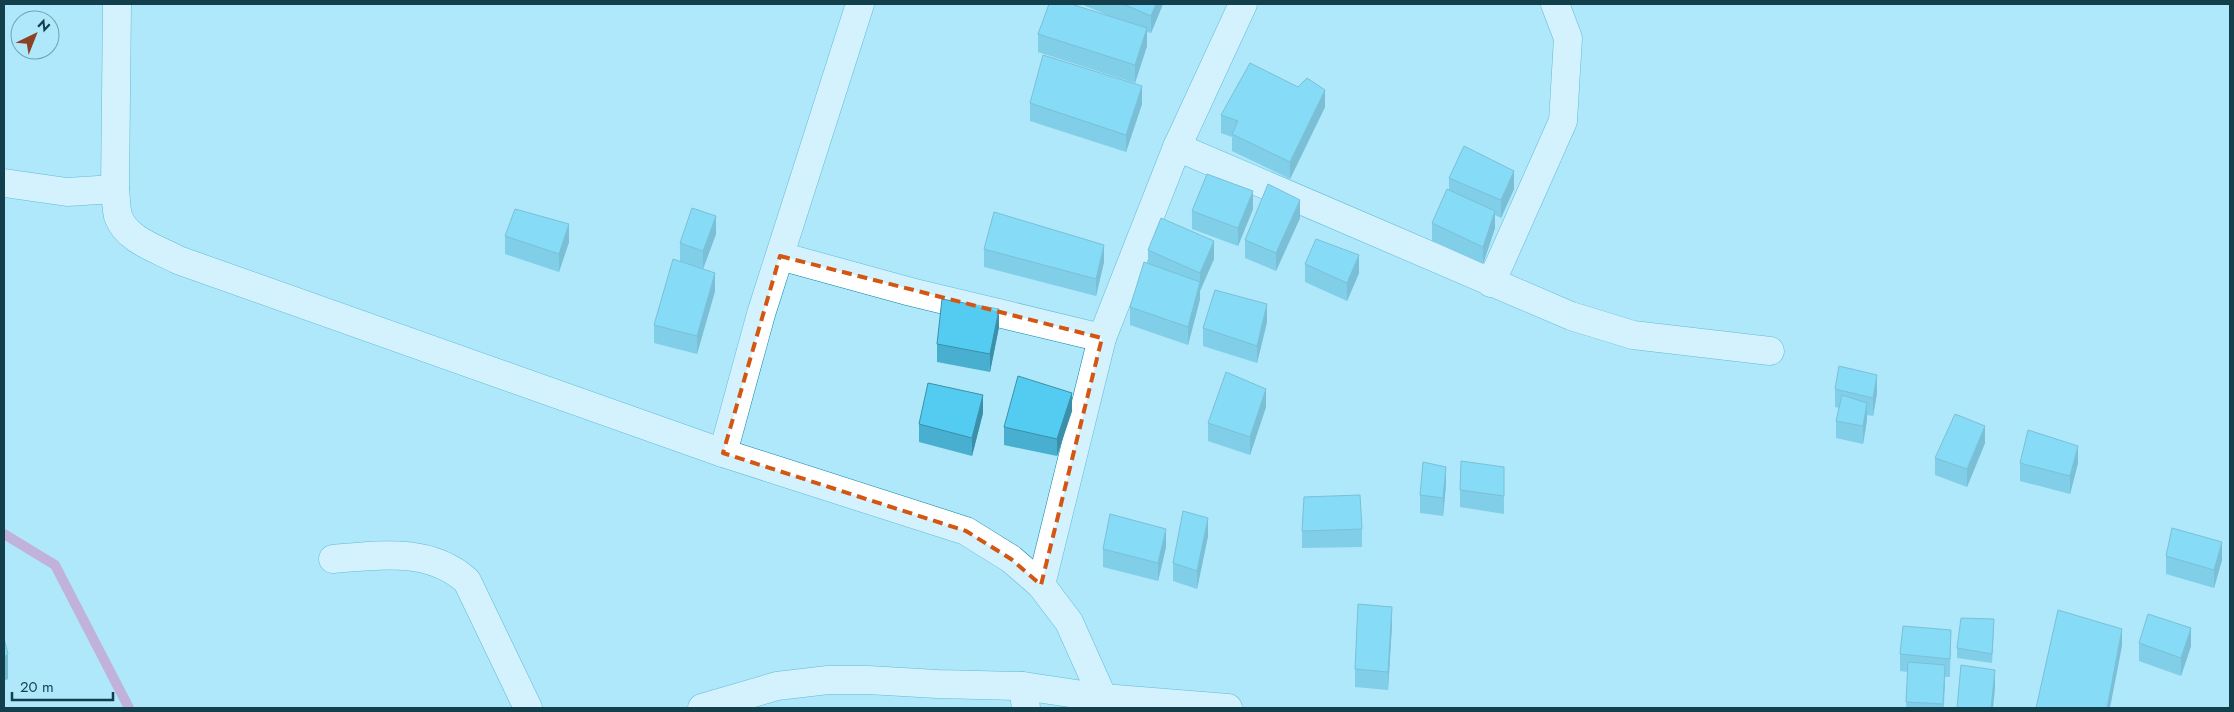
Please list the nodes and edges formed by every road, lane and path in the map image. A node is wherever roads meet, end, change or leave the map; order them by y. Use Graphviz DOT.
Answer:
graph roads {
  1 [pos="117,4"];
  2 [pos="860,4"];
  3 [pos="1243,4"];
  4 [pos="1555,4"];
  5 [pos="1177,147"];
  6 [pos="4,182"];
  7 [pos="115,189"];
  8 [pos="780,256"];
  9 [pos="1491,284"];
  10 [pos="1102,338"];
  11 [pos="1770,351"];
  12 [pos="723,454"];
  13 [pos="332,558"];
  14 [pos="1041,585"];
  15 [pos="1024,697"];
  16 [pos="1104,698"];
  17 [pos="528,708"];
  18 [pos="702,708"];
  19 [pos="1228,708"];
  1 -- 7 [label="main road"];
  2 -- 8 [label="main road"];
  3 -- 5 [label="main road"];
  4 -- 9 [label="main road"];
  5 -- 9 [label="main road"];
  5 -- 10 [label="main road"];
  6 -- 7 [label="main road"];
  7 -- 12 [label="main road"];
  8 -- 10 [label="main road"];
  8 -- 12 [label="main road"];
  9 -- 11 [label="main road"];
  10 -- 14 [label="main road"];
  12 -- 14 [label="main road"];
  13 -- 17 [label="main road"];
  14 -- 16 [label="main road"];
  15 -- 16 [label="main road"];
  15 -- 18 [label="main road"];
  16 -- 19 [label="main road"];
}
